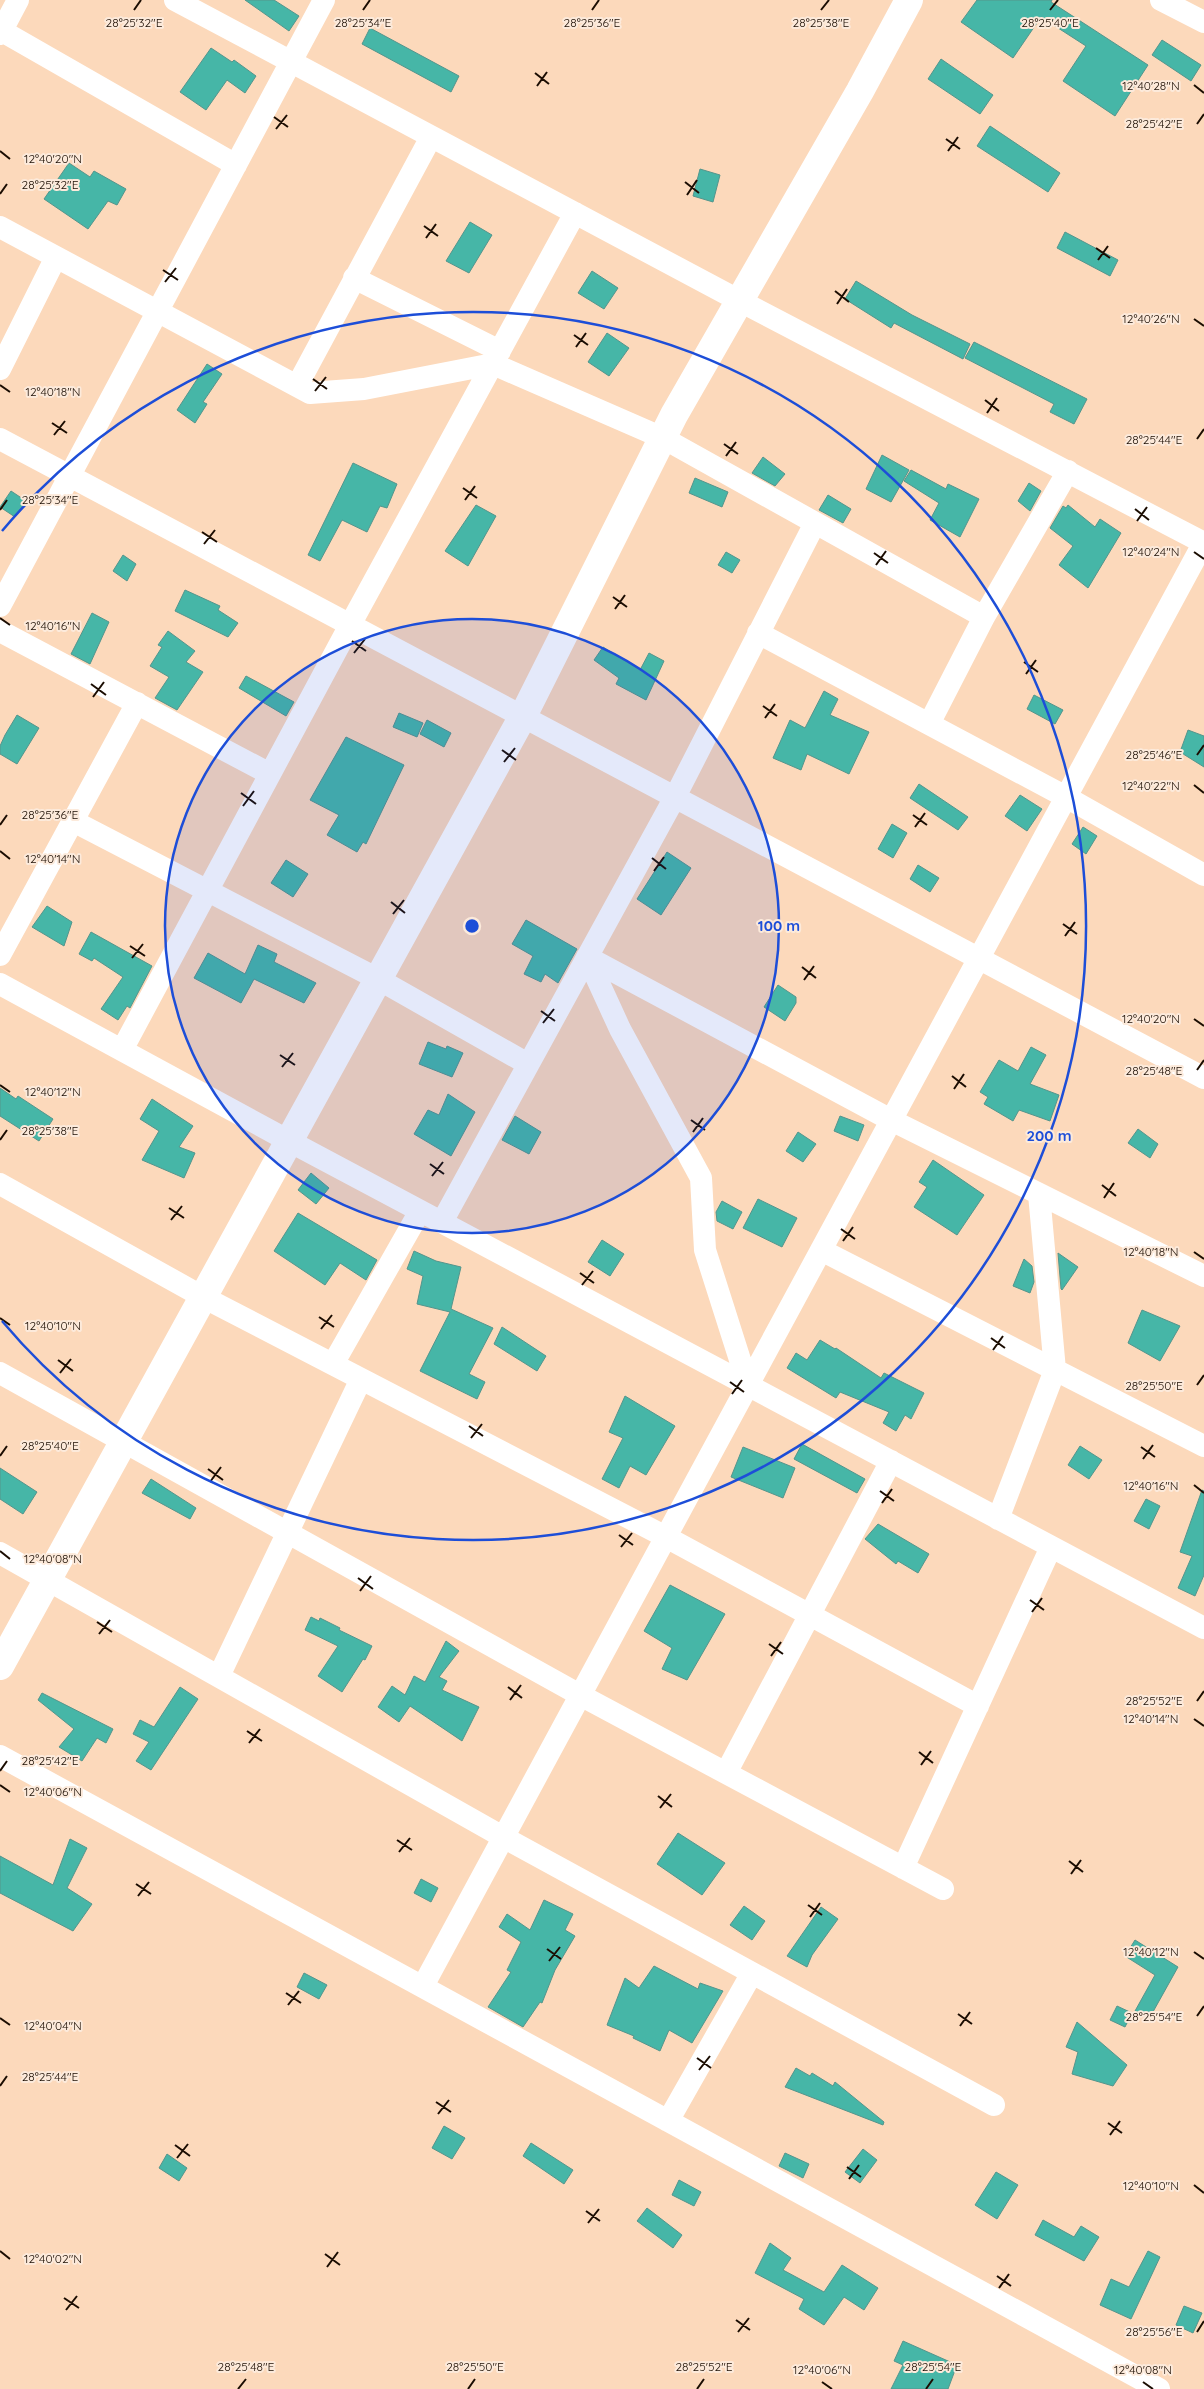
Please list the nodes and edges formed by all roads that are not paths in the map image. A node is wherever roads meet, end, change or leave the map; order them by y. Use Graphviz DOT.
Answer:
graph roads {
  1 [pos="18,0"];
  2 [pos="176,0"];
  3 [pos="324,0"];
  4 [pos="910,0"];
  5 [pos="1162,0"];
  6 [pos="1204,22"];
  7 [pos="1,32"];
  8 [pos="291,62"];
  9 [pos="431,136"];
  10 [pos="236,165"];
  11 [pos="575,213"];
  12 [pos="0,227"];
  13 [pos="56,257"];
  14 [pos="354,278"];
  15 [pos="740,301"];
  16 [pos="158,312"];
  17 [pos="497,358"];
  18 [pos="0,370"];
  19 [pos="297,386"];
  20 [pos="663,438"];
  21 [pos="0,439"];
  22 [pos="1068,472"];
  23 [pos="70,477"];
  24 [pos="815,523"];
  25 [pos="1204,542"];
  26 [pos="0,606"];
  27 [pos="984,617"];
  28 [pos="350,625"];
  29 [pos="0,631"];
  30 [pos="758,634"];
  31 [pos="137,703"];
  32 [pos="522,716"];
  33 [pos="929,724"];
  34 [pos="270,774"];
  35 [pos="675,797"];
  36 [pos="1066,797"];
  37 [pos="73,821"];
  38 [pos="1204,875"];
  39 [pos="207,891"];
  40 [pos="0,955"];
  41 [pos="587,957"];
  42 [pos="979,958"];
  43 [pos="378,979"];
  44 [pos="0,984"];
  45 [pos="122,1050"];
  46 [pos="528,1064"];
  47 [pos="1204,1078"];
  48 [pos="891,1120"];
  49 [pos="289,1141"];
  50 [pos="0,1184"];
  51 [pos="1039,1194"];
  52 [pos="420,1211"];
  53 [pos="442,1222"];
  54 [pos="821,1250"];
  55 [pos="1204,1276"];
  56 [pos="203,1297"];
  57 [pos="333,1364"];
  58 [pos="1055,1370"];
  59 [pos="0,1373"];
  60 [pos="361,1379"];
  61 [pos="748,1385"];
  62 [pos="124,1440"];
  63 [pos="1204,1446"];
  64 [pos="891,1461"];
  65 [pos="998,1519"];
  66 [pos="288,1532"];
  67 [pos="666,1537"];
  68 [pos="1052,1547"];
  69 [pos="0,1554"];
  70 [pos="48,1579"];
  71 [pos="810,1615"];
  72 [pos="1204,1628"];
  73 [pos="0,1666"];
  74 [pos="219,1676"];
  75 [pos="580,1695"];
  76 [pos="978,1706"];
  77 [pos="0,1756"];
  78 [pos="726,1773"];
  79 [pos="503,1837"];
  80 [pos="903,1868"];
  81 [pos="943,1889"];
  82 [pos="752,1973"];
  83 [pos="422,1986"];
  84 [pos="994,2105"];
  85 [pos="668,2121"];
  86 [pos="1159,2389"];
  1 -- 7 [label="street"];
  2 -- 8 [label="street"];
  3 -- 8 [label="street"];
  4 -- 15 [label="street"];
  5 -- 6 [label="street"];
  7 -- 10 [label="street"];
  8 -- 9 [label="street"];
  8 -- 10 [label="street"];
  9 -- 11 [label="street"];
  9 -- 14 [label="street"];
  10 -- 16 [label="street"];
  11 -- 15 [label="street"];
  11 -- 17 [label="street"];
  12 -- 13 [label="street"];
  13 -- 16 [label="street"];
  13 -- 18 [label="street"];
  14 -- 17 [label="street"];
  14 -- 19 [label="street"];
  15 -- 20 [label="street"];
  15 -- 22 [label="street"];
  16 -- 19 [label="street"];
  16 -- 23 [label="street"];
  17 -- 19 [label="street"];
  17 -- 20 [label="street"];
  17 -- 28 [label="street"];
  20 -- 24 [label="street"];
  20 -- 32 [label="street"];
  21 -- 23 [label="street"];
  22 -- 25 [label="street"];
  22 -- 27 [label="street"];
  23 -- 26 [label="street"];
  23 -- 28 [label="street"];
  24 -- 27 [label="street"];
  24 -- 30 [label="street"];
  25 -- 36 [label="street"];
  27 -- 33 [label="street"];
  28 -- 32 [label="street"];
  28 -- 34 [label="street"];
  29 -- 31 [label="street"];
  30 -- 33 [label="street"];
  30 -- 35 [label="street"];
  31 -- 34 [label="street"];
  31 -- 37 [label="street"];
  32 -- 35 [label="street"];
  32 -- 43 [label="street"];
  33 -- 36 [label="street"];
  34 -- 39 [label="street"];
  35 -- 41 [label="street"];
  35 -- 42 [label="street"];
  36 -- 38 [label="street"];
  36 -- 42 [label="street"];
  37 -- 39 [label="street"];
  37 -- 40 [label="street"];
  39 -- 43 [label="street"];
  39 -- 45 [label="street"];
  41 -- 46 [label="street"];
  41 -- 48 [label="street"];
  41 -- 61 [label="street"];
  42 -- 47 [label="street"];
  42 -- 48 [label="street"];
  43 -- 46 [label="street"];
  43 -- 49 [label="street"];
  44 -- 45 [label="street"];
  45 -- 49 [label="street"];
  46 -- 53 [label="street"];
  48 -- 51 [label="street"];
  48 -- 54 [label="street"];
  49 -- 52 [label="street"];
  49 -- 56 [label="street"];
  50 -- 56 [label="street"];
  51 -- 55 [label="street"];
  51 -- 58 [label="street"];
  52 -- 53 [label="street"];
  52 -- 57 [label="street"];
  53 -- 61 [label="street"];
  54 -- 58 [label="street"];
  54 -- 61 [label="street"];
  56 -- 57 [label="street"];
  56 -- 62 [label="street"];
  57 -- 60 [label="street"];
  58 -- 63 [label="street"];
  58 -- 65 [label="street"];
  59 -- 62 [label="street"];
  60 -- 66 [label="street"];
  60 -- 67 [label="street"];
  61 -- 64 [label="street"];
  61 -- 67 [label="street"];
  62 -- 66 [label="street"];
  62 -- 70 [label="street"];
  64 -- 65 [label="street"];
  64 -- 71 [label="street"];
  65 -- 68 [label="street"];
  66 -- 74 [label="street"];
  66 -- 75 [label="street"];
  67 -- 71 [label="street"];
  67 -- 75 [label="street"];
  68 -- 72 [label="street"];
  68 -- 76 [label="street"];
  69 -- 70 [label="street"];
  70 -- 73 [label="street"];
  70 -- 74 [label="street"];
  71 -- 76 [label="street"];
  71 -- 78 [label="street"];
  74 -- 79 [label="street"];
  75 -- 78 [label="street"];
  75 -- 79 [label="street"];
  76 -- 80 [label="street"];
  77 -- 83 [label="street"];
  78 -- 80 [label="street"];
  79 -- 82 [label="street"];
  79 -- 83 [label="street"];
  80 -- 81 [label="street"];
  82 -- 84 [label="street"];
  82 -- 85 [label="street"];
  83 -- 85 [label="street"];
  85 -- 86 [label="street"];
}
